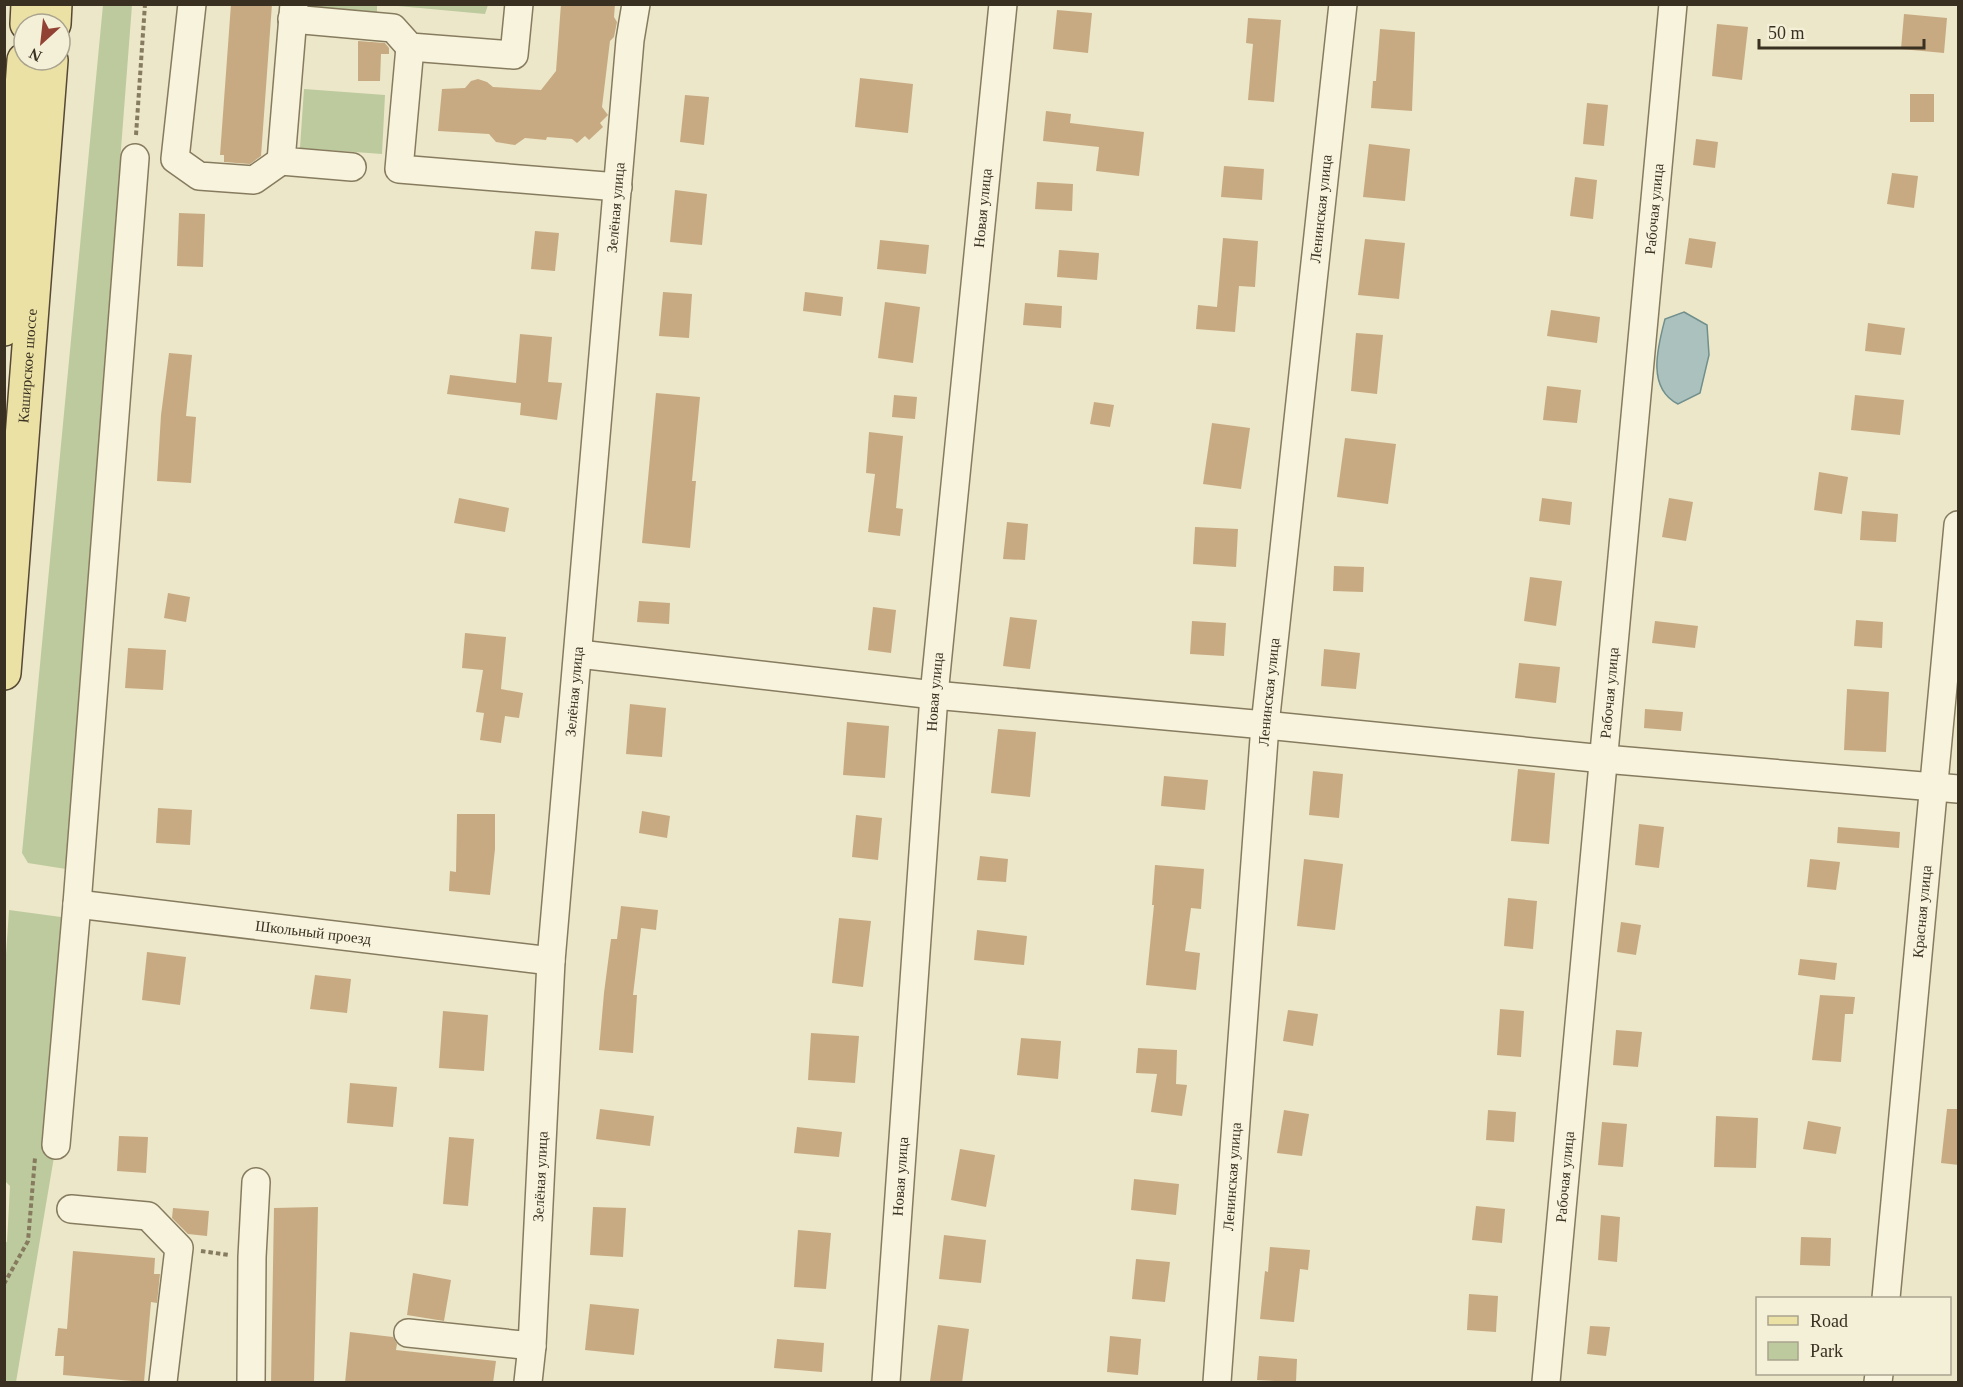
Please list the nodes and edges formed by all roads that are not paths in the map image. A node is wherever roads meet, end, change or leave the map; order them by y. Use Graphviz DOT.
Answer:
graph roads {
  1 [pos="192,4"];
  2 [pos="519,4"];
  3 [pos="636,4"];
  4 [pos="1003,4"];
  5 [pos="1343,4"];
  6 [pos="1673,4"];
  7 [pos="293,12"];
  8 [pos="410,47"];
  9 [pos="23,72"];
  10 [pos="50,72"];
  11 [pos="135,158"];
  12 [pos="281,161"];
  13 [pos="352,167"];
  14 [pos="618,187"];
  15 [pos="4,329"];
  16 [pos="1959,525"];
  17 [pos="579,654"];
  18 [pos="4,673"];
  19 [pos="934,695"];
  20 [pos="1265,724"];
  21 [pos="1604,759"];
  22 [pos="1947,788"];
  23 [pos="77,904"];
  24 [pos="551,961"];
  25 [pos="46,1151"];
  26 [pos="255,1182"];
  27 [pos="71,1209"];
  28 [pos="1886,1297"];
  29 [pos="408,1333"];
  30 [pos="532,1346"];
  31 [pos="164,1383"];
  32 [pos="251,1383"];
  33 [pos="528,1383"];
  34 [pos="886,1383"];
  35 [pos="1217,1383"];
  36 [pos="1546,1383"];
  1 -- 12 [label="street"];
  2 -- 8 [label="street"];
  3 -- 14 [label="street, Зелёная улица"];
  4 -- 19 [label="street, Новая улица"];
  5 -- 20 [label="street, Ленинская улица"];
  6 -- 21 [label="street, Рабочая улица"];
  7 -- 8 [label="street"];
  7 -- 12 [label="street"];
  8 -- 14 [label="street"];
  9 -- 15 [label="main road, Каширское шоссе"];
  10 -- 18 [label="main road, Каширское шоссе"];
  11 -- 23 [label="street"];
  12 -- 13 [label="street"];
  14 -- 17 [label="street, Зелёная улица"];
  16 -- 22 [label="street, Красная улица"];
  17 -- 19 [label="street"];
  17 -- 24 [label="street, Зелёная улица"];
  19 -- 20 [label="street"];
  19 -- 34 [label="street, Новая улица"];
  20 -- 21 [label="street"];
  20 -- 35 [label="street, Ленинская улица"];
  21 -- 22 [label="street"];
  21 -- 36 [label="street, Рабочая улица"];
  22 -- 28 [label="street, Красная улица"];
  23 -- 24 [label="street, Школьный проезд"];
  23 -- 25 [label="street"];
  24 -- 30 [label="street, Зелёная улица"];
  26 -- 32 [label="street"];
  27 -- 31 [label="street"];
  29 -- 30 [label="street"];
  30 -- 33 [label="street, Зелёная улица"];
}
